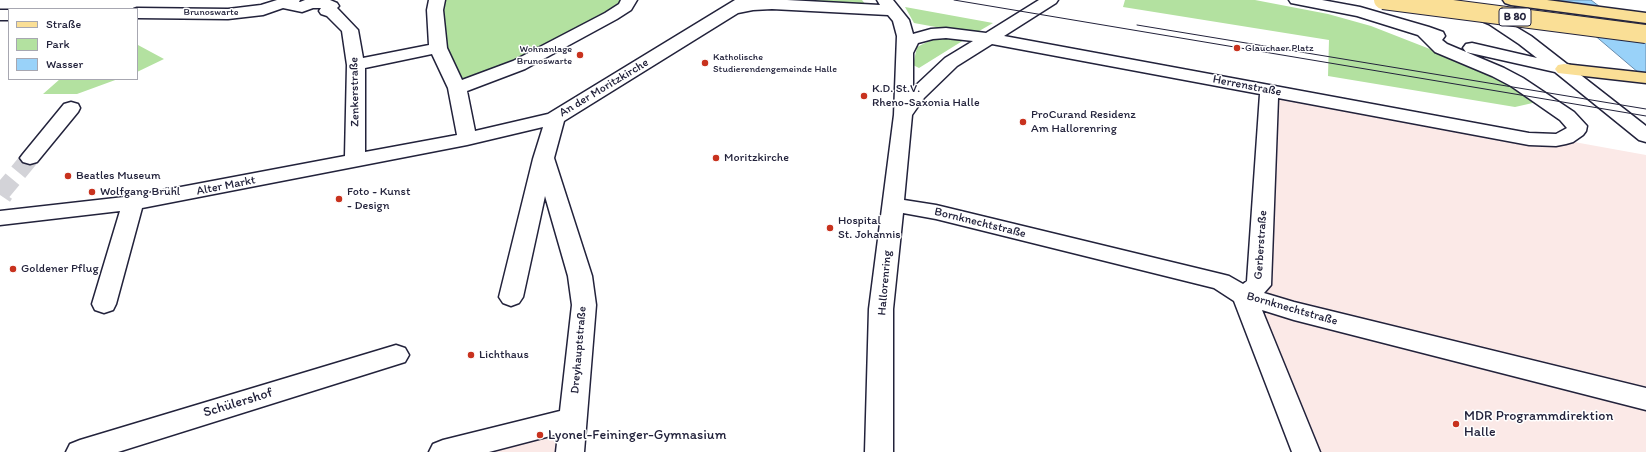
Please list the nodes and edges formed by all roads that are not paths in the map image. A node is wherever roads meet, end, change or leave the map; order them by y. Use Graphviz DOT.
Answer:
graph roads {
  1 [pos="198,0"];
  2 [pos="437,0"];
  3 [pos="629,0"];
  4 [pos="1050,0"];
  5 [pos="1297,0"];
  6 [pos="1383,0"];
  7 [pos="1426,0"];
  8 [pos="1511,0"];
  9 [pos="293,3"];
  10 [pos="738,5"];
  11 [pos="889,5"];
  12 [pos="180,12"];
  13 [pos="138,13"];
  14 [pos="1646,18"];
  15 [pos="1423,31"];
  16 [pos="1646,34"];
  17 [pos="989,38"];
  18 [pos="438,48"];
  19 [pos="905,52"];
  20 [pos="356,64"];
  21 [pos="1564,69"];
  22 [pos="1646,78"];
  23 [pos="457,88"];
  24 [pos="1269,90"];
  25 [pos="71,108"];
  26 [pos="903,115"];
  27 [pos="555,118"];
  28 [pos="1646,136"];
  29 [pos="467,139"];
  30 [pos="30,158"];
  31 [pos="544,158"];
  32 [pos="355,161"];
  33 [pos="133,203"];
  34 [pos="893,205"];
  35 [pos="0,218"];
  36 [pos="1244,296"];
  37 [pos="511,297"];
  38 [pos="104,304"];
  39 [pos="396,355"];
  40 [pos="1646,399"];
  41 [pos="574,419"];
  42 [pos="80,452"];
  43 [pos="443,452"];
  44 [pos="570,452"];
  45 [pos="879,452"];
  46 [pos="1306,452"];
  1 -- 12 [label="street"];
  2 -- 18 [label="street"];
  3 -- 23 [label="street"];
  4 -- 17 [label="street, Hallorenring"];
  5 -- 15 [label="street"];
  6 -- 16 [label="main road, B 80, bridge"];
  7 -- 21 [label="street"];
  8 -- 14 [label="main road, B 80"];
  9 -- 12 [label="street, Brunoswarte"];
  9 -- 20 [label="street, Zenkerstraße"];
  10 -- 11 [label="street"];
  10 -- 27 [label="street, An der Moritzkirche"];
  11 -- 19 [label="street, Hallorenring"];
  12 -- 13 [label="street, Brunoswarte"];
  15 -- 21 [label="street"];
  15 -- 24 [label="street, Herrenstraße"];
  17 -- 19 [label="street, Herrenstraße"];
  17 -- 24 [label="street, Herrenstraße"];
  17 -- 26 [label="street, Hallorenring"];
  18 -- 20 [label="street"];
  18 -- 23 [label="street"];
  19 -- 26 [label="street, Hallorenring"];
  20 -- 32 [label="street, Zenkerstraße"];
  21 -- 22 [label="main road"];
  21 -- 28 [label="street"];
  23 -- 29 [label="street"];
  24 -- 36 [label="street, Gerberstraße"];
  25 -- 30 [label="street"];
  26 -- 34 [label="street, Hallorenring"];
  27 -- 29 [label="street, An der Moritzkirche"];
  27 -- 31 [label="street"];
  29 -- 32 [label="street, An der Moritzkirche"];
  31 -- 37 [label="street"];
  31 -- 41 [label="street, Dreyhauptstraße"];
  32 -- 33 [label="street, Alter Markt"];
  33 -- 35 [label="street, Alter Markt"];
  33 -- 38 [label="street"];
  34 -- 36 [label="street, Bornknechtstraße"];
  34 -- 45 [label="street, Hallorenring"];
  36 -- 40 [label="street, Bornknechtstraße"];
  36 -- 46 [label="street"];
  39 -- 42 [label="street, Schülershof"];
  41 -- 43 [label="street"];
  41 -- 44 [label="street, Dreyhauptstraße"];
}
